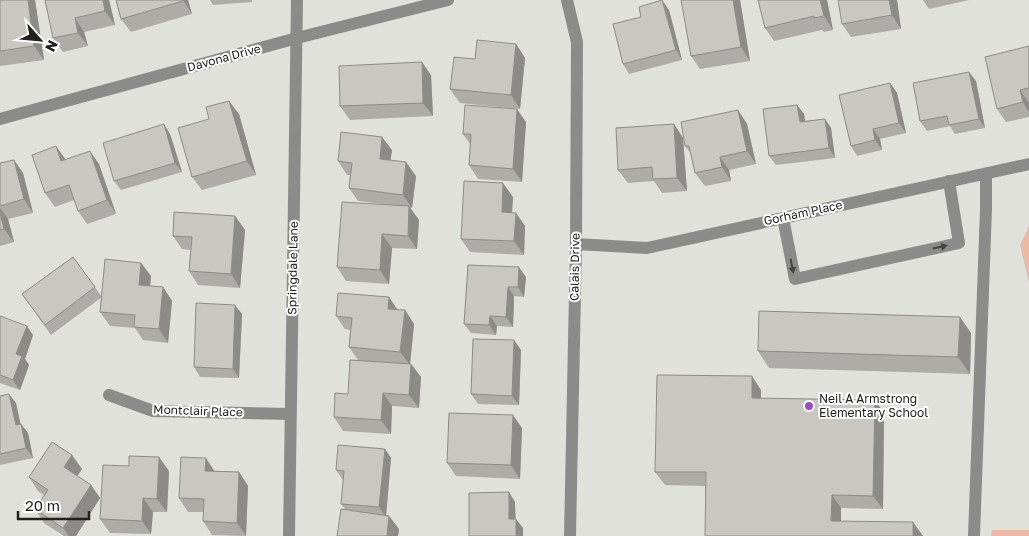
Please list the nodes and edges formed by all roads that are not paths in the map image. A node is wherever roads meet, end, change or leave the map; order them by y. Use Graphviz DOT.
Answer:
graph roads {
  1 [pos="297,0"];
  2 [pos="448,0"];
  3 [pos="567,0"];
  4 [pos="297,38"];
  5 [pos="0,119"];
  6 [pos="1029,164"];
  7 [pos="986,174"];
  8 [pos="949,182"];
  9 [pos="782,218"];
  10 [pos="576,244"];
  11 [pos="109,395"];
  12 [pos="290,414"];
  13 [pos="289,536"];
  14 [pos="570,536"];
  15 [pos="974,536"];
  1 -- 4 [label="street, Springdale Lane"];
  2 -- 4 [label="street, Davona Drive"];
  3 -- 10 [label="street, Calais Drive"];
  4 -- 5 [label="street, Davona Drive"];
  4 -- 12 [label="street, Springdale Lane"];
  6 -- 7 [label="street, Gorham Place"];
  7 -- 8 [label="street, Gorham Place"];
  7 -- 15 [label="street"];
  8 -- 9 [label="street, Gorham Place"];
  9 -- 8 [label="street, one-way"];
  9 -- 10 [label="street, Gorham Place"];
  10 -- 14 [label="street, Calais Drive"];
  11 -- 12 [label="street, Montclair Place"];
  12 -- 13 [label="street, Springdale Lane"];
}
